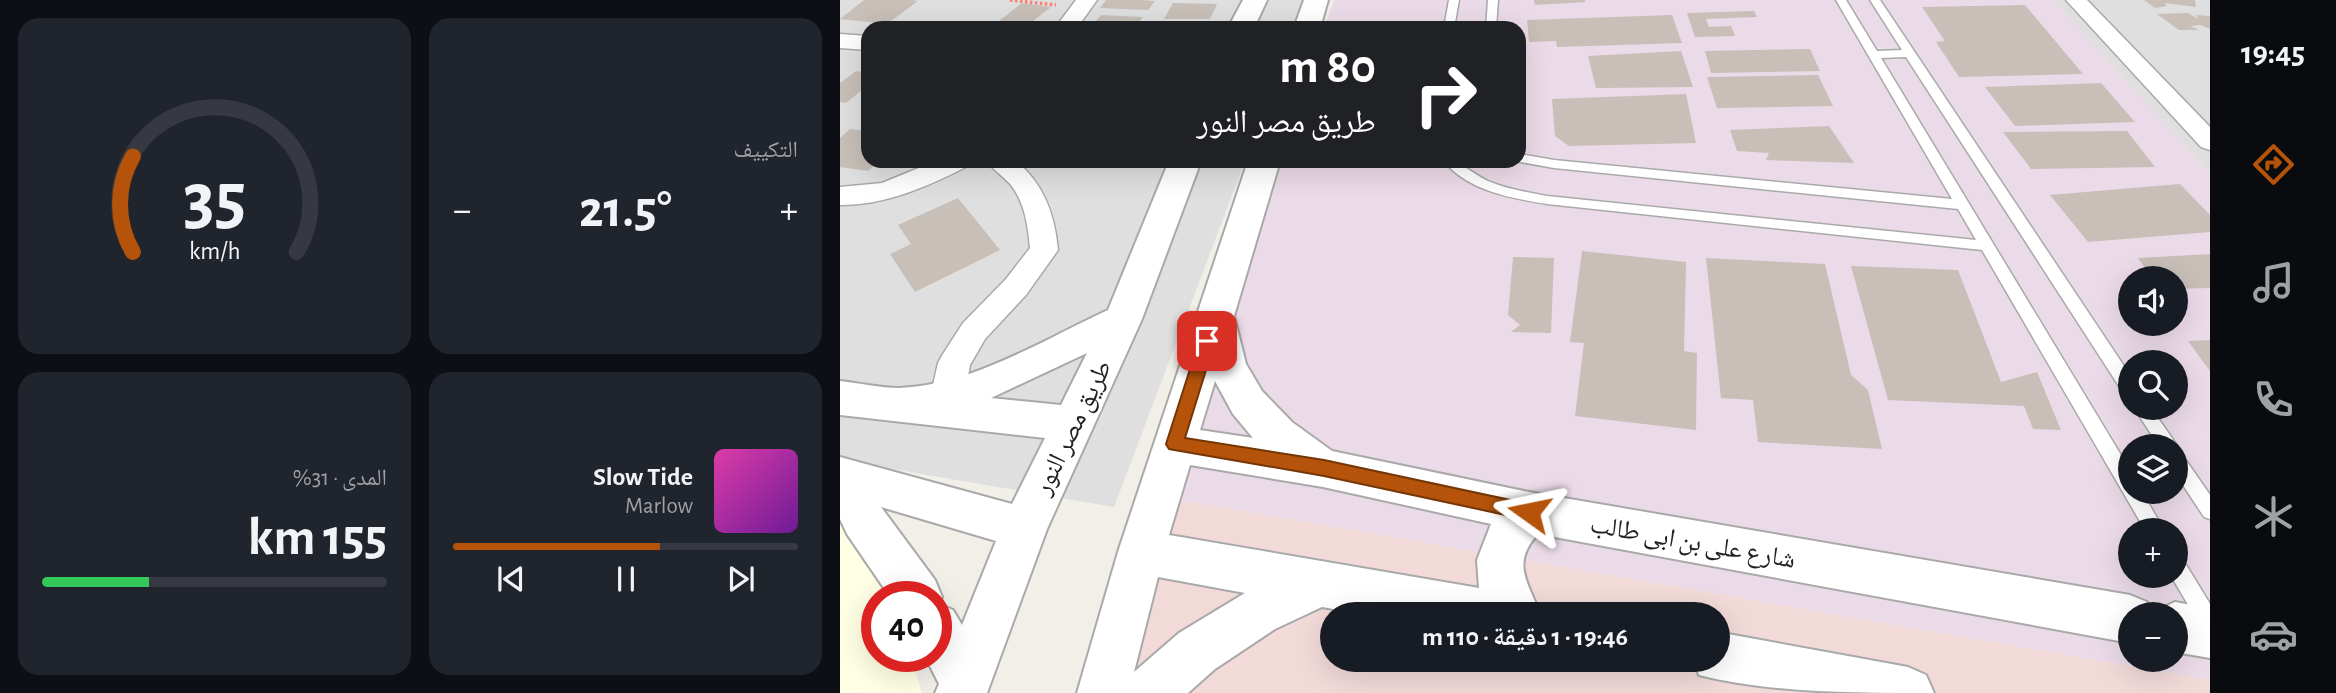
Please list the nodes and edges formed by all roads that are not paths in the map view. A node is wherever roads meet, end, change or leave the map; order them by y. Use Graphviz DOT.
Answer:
graph roads {
  1 [pos="1255,0"];
  2 [pos="1316,0"];
  3 [pos="1454,0"];
  4 [pos="1493,0"];
  5 [pos="1841,0"];
  6 [pos="1875,0"];
  7 [pos="2076,0"];
  8 [pos="1084,4"];
  9 [pos="1071,21"];
  10 [pos="1244,21"];
  11 [pos="1309,21"];
  12 [pos="1450,21"];
  13 [pos="1492,21"];
  14 [pos="840,41"];
  15 [pos="861,42"];
  16 [pos="1910,53"];
  17 [pos="1874,55"];
  18 [pos="2210,142"];
  19 [pos="1526,159"];
  20 [pos="942,168"];
  21 [pos="1010,168"];
  22 [pos="1182,168"];
  23 [pos="1262,168"];
  24 [pos="1457,168"];
  25 [pos="840,196"];
  26 [pos="1963,205"];
  27 [pos="1987,246"];
  28 [pos="1215,316"];
  29 [pos="1123,320"];
  30 [pos="2118,370"];
  31 [pos="840,398"];
  32 [pos="947,398"];
  33 [pos="900,404"];
  34 [pos="1073,424"];
  35 [pos="1175,444"];
  36 [pos="1324,468"];
  37 [pos="2118,468"];
  38 [pos="844,477"];
  39 [pos="2188,478"];
  40 [pos="2210,511"];
  41 [pos="1529,512"];
  42 [pos="1024,528"];
  43 [pos="1141,552"];
  44 [pos="907,581"];
  45 [pos="1320,584"];
  46 [pos="2188,586"];
  47 [pos="1423,602"];
  48 [pos="1508,602"];
  49 [pos="2118,617"];
  50 [pos="2210,623"];
  51 [pos="2188,629"];
  52 [pos="2210,633"];
  53 [pos="1730,659"];
  54 [pos="952,663"];
  55 [pos="963,687"];
  56 [pos="1103,693"];
  57 [pos="1150,693"];
  58 [pos="1908,693"];
  1 -- 10 [label="street"];
  2 -- 11 [label="street"];
  3 -- 12 [label="lane"];
  4 -- 13 [label="lane"];
  5 -- 17 [label="lane"];
  6 -- 16 [label="lane"];
  7 -- 18 [label="street"];
  8 -- 9 [label="street"];
  14 -- 15 [label="street"];
  16 -- 17 [label="lane"];
  16 -- 30 [label="lane"];
  17 -- 26 [label="lane"];
  19 -- 26 [label="lane"];
  20 -- 25 [label="street"];
  21 -- 32 [label="street"];
  22 -- 29 [label="street, طريق مصر النور"];
  23 -- 28 [label="street"];
  24 -- 27 [label="lane"];
  26 -- 27 [label="lane"];
  27 -- 37 [label="lane"];
  28 -- 35 [label="street"];
  28 -- 36 [label="street"];
  29 -- 32 [label="street"];
  29 -- 34 [label="street, طريق مصر النور"];
  31 -- 33 [label="street"];
  32 -- 33 [label="street"];
  33 -- 34 [label="street"];
  34 -- 42 [label="street, طريق مصر النور"];
  35 -- 36 [label="street, شارع على بن ابى طالب"];
  35 -- 43 [label="street"];
  36 -- 41 [label="street, شارع على بن ابى طالب"];
  38 -- 42 [label="street"];
  38 -- 44 [label="street"];
  39 -- 40 [label="lane"];
  41 -- 48 [label="street"];
  41 -- 49 [label="street, شارع على بن ابى طالب"];
  42 -- 55 [label="street, طريق مصر النور"];
  43 -- 45 [label="street"];
  43 -- 56 [label="street"];
  45 -- 47 [label="street"];
  45 -- 57 [label="street"];
  46 -- 50 [label="lane"];
  51 -- 52 [label="street"];
  53 -- 58 [label="street"];
  54 -- 55 [label="street"];
}
